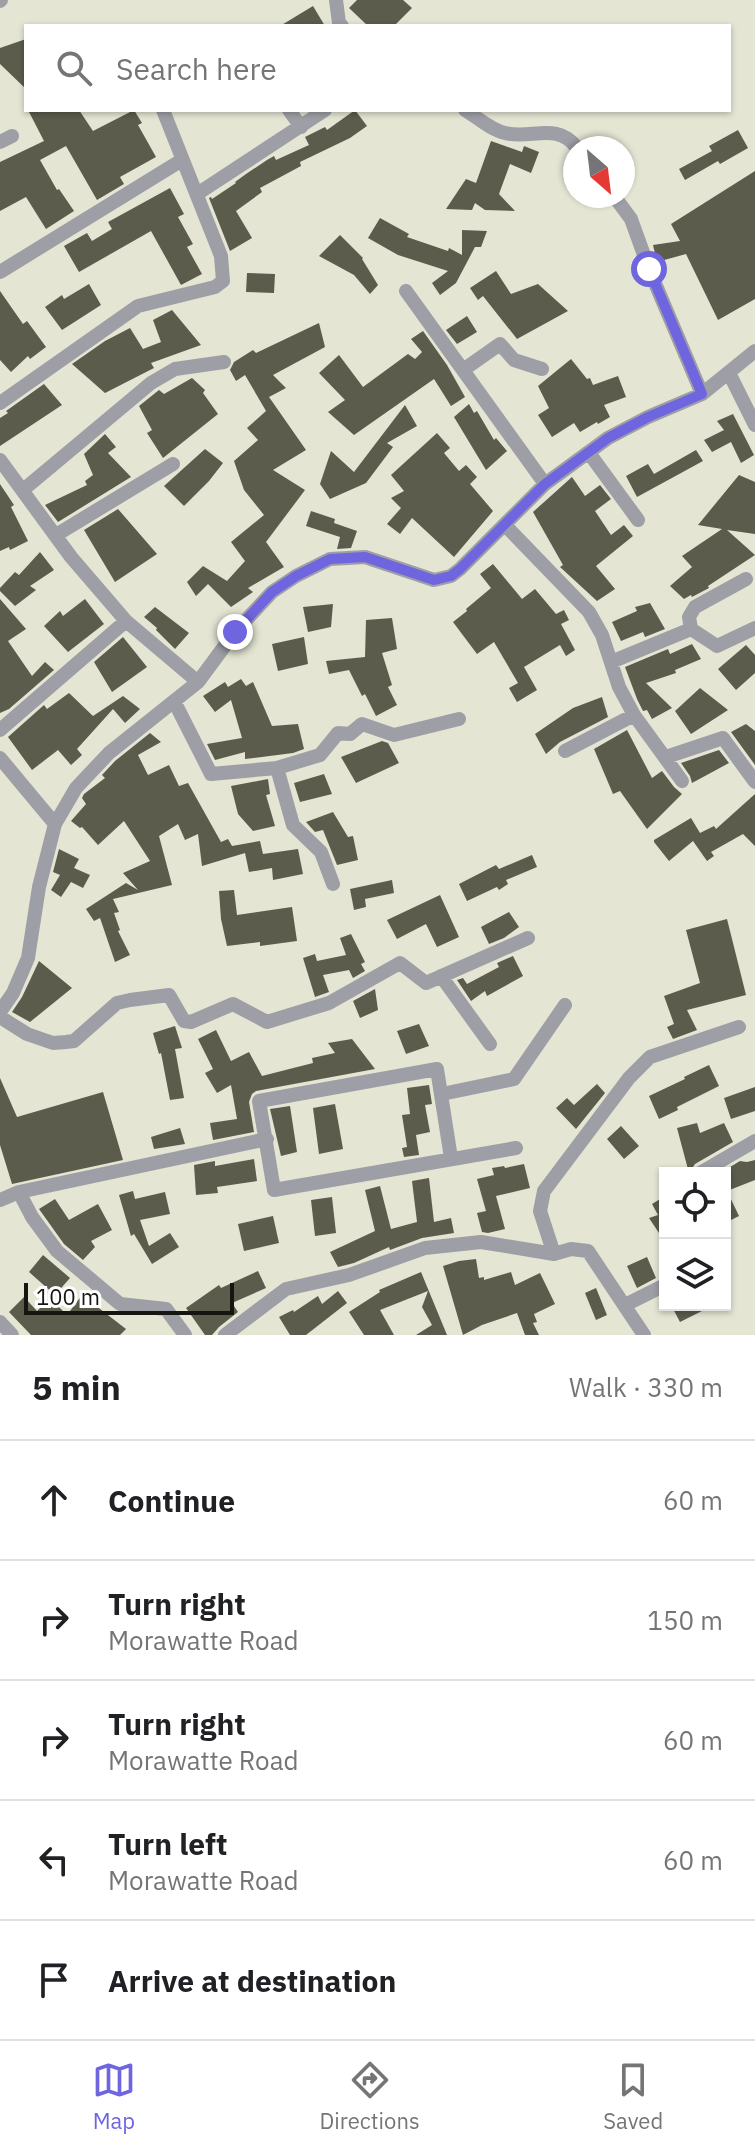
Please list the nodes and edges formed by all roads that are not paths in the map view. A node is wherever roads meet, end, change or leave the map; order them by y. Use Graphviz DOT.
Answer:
graph roads {
  1 [pos="336,0"];
  2 [pos="340,24"];
  3 [pos="164,112"];
  4 [pos="290,112"];
  5 [pos="322,112"];
  6 [pos="468,112"];
  7 [pos="301,127"];
  8 [pos="564,136"];
  9 [pos="182,160"];
  10 [pos="197,194"];
  11 [pos="623,208"];
  12 [pos="0,272"];
  13 [pos="406,291"];
  14 [pos="755,351"];
  15 [pos="224,362"];
  16 [pos="542,369"];
  17 [pos="463,370"];
  18 [pos="729,373"];
  19 [pos="702,394"];
  20 [pos="0,403"];
  21 [pos="755,425"];
  22 [pos="589,453"];
  23 [pos="0,460"];
  24 [pos="173,464"];
  25 [pos="545,484"];
  26 [pos="23,490"];
  27 [pos="638,520"];
  28 [pos="505,525"];
  29 [pos="56,535"];
  30 [pos="746,579"];
  31 [pos="126,621"];
  32 [pos="691,629"];
  33 [pos="753,633"];
  34 [pos="611,662"];
  35 [pos="198,682"];
  36 [pos="174,701"];
  37 [pos="634,715"];
  38 [pos="459,719"];
  39 [pos="0,730"];
  40 [pos="565,751"];
  41 [pos="666,757"];
  42 [pos="0,758"];
  43 [pos="277,768"];
  44 [pos="682,781"];
  45 [pos="755,782"];
  46 [pos="55,824"];
  47 [pos="333,884"];
  48 [pos="528,938"];
  49 [pos="441,976"];
  50 [pos="565,1005"];
  51 [pos="0,1014"];
  52 [pos="739,1027"];
  53 [pos="490,1044"];
  54 [pos="442,1094"];
  55 [pos="267,1139"];
  56 [pos="755,1141"];
  57 [pos="516,1148"];
  58 [pos="451,1158"];
  59 [pos="710,1167"];
  60 [pos="19,1192"];
  61 [pos="0,1200"];
  62 [pos="554,1254"];
  63 [pos="659,1288"];
  64 [pos="625,1305"];
  65 [pos="0,1322"];
  66 [pos="12,1335"];
  67 [pos="185,1335"];
  68 [pos="225,1335"];
  69 [pos="644,1335"];
  1 -- 2 [label="street"];
  3 -- 9 [label="street"];
  4 -- 7 [label="street"];
  5 -- 7 [label="street"];
  6 -- 8 [label="street"];
  7 -- 10 [label="street"];
  9 -- 10 [label="street"];
  9 -- 12 [label="street"];
  10 -- 20 [label="street"];
  11 -- 19 [label="street"];
  13 -- 17 [label="street"];
  14 -- 18 [label="street"];
  15 -- 26 [label="street"];
  16 -- 17 [label="street"];
  17 -- 25 [label="street"];
  18 -- 19 [label="street"];
  18 -- 21 [label="street"];
  19 -- 22 [label="street"];
  22 -- 25 [label="street"];
  22 -- 27 [label="street"];
  23 -- 26 [label="street"];
  24 -- 29 [label="street"];
  25 -- 28 [label="street"];
  26 -- 29 [label="street"];
  28 -- 34 [label="street"];
  28 -- 35 [label="street"];
  29 -- 31 [label="street"];
  30 -- 32 [label="street"];
  31 -- 35 [label="street"];
  31 -- 39 [label="street"];
  32 -- 33 [label="street"];
  32 -- 34 [label="street"];
  34 -- 37 [label="street"];
  35 -- 36 [label="street"];
  36 -- 43 [label="street"];
  36 -- 46 [label="street"];
  37 -- 40 [label="street"];
  37 -- 41 [label="street"];
  38 -- 43 [label="street"];
  41 -- 44 [label="street"];
  41 -- 45 [label="street"];
  42 -- 46 [label="street"];
  43 -- 47 [label="street"];
  46 -- 51 [label="street"];
  48 -- 49 [label="street"];
  49 -- 51 [label="street"];
  49 -- 53 [label="street"];
  50 -- 54 [label="street"];
  52 -- 62 [label="street"];
  54 -- 55 [label="street"];
  54 -- 58 [label="street"];
  55 -- 58 [label="street"];
  55 -- 60 [label="street"];
  56 -- 59 [label="street"];
  57 -- 58 [label="street"];
  60 -- 61 [label="street"];
  60 -- 67 [label="street"];
  62 -- 64 [label="street"];
  62 -- 68 [label="street"];
  63 -- 64 [label="street"];
  64 -- 69 [label="street"];
  65 -- 66 [label="street"];
}
